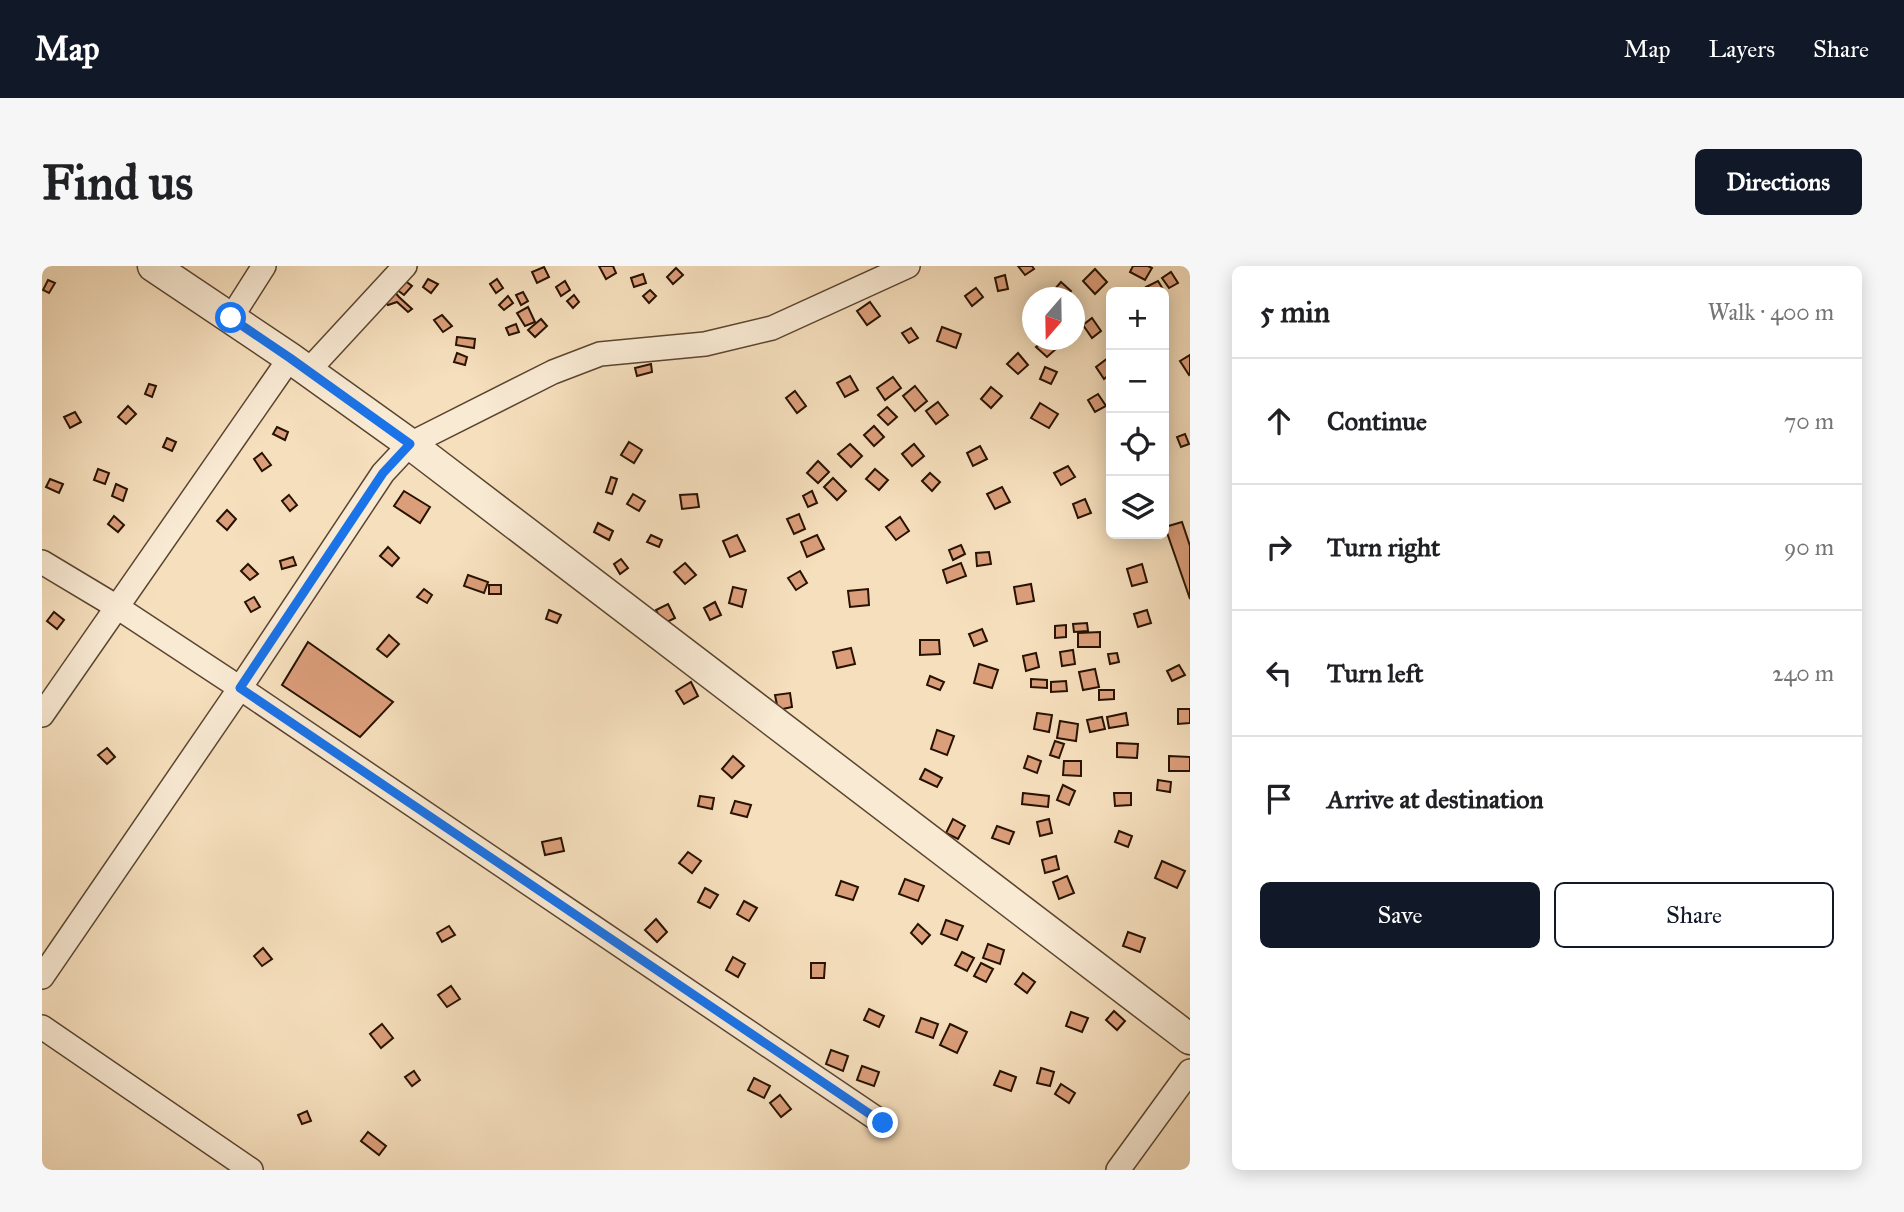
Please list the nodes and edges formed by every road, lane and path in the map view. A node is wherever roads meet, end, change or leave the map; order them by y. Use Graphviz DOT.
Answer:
graph roads {
  1 [pos="153,266"];
  2 [pos="264,266"];
  3 [pos="405,266"];
  4 [pos="908,266"];
  5 [pos="231,318"];
  6 [pos="299,364"];
  7 [pos="410,444"];
  8 [pos="42,562"];
  9 [pos="117,607"];
  10 [pos="240,688"];
  11 [pos="42,716"];
  12 [pos="42,977"];
  13 [pos="42,1027"];
  14 [pos="1190,1039"];
  15 [pos="1190,1071"];
  16 [pos="883,1123"];
  17 [pos="251,1170"];
  18 [pos="1118,1170"];
  1 -- 5 [label="street"];
  2 -- 5 [label="street"];
  3 -- 6 [label="street"];
  4 -- 7 [label="street"];
  5 -- 6 [label="street"];
  6 -- 7 [label="street"];
  6 -- 9 [label="street"];
  7 -- 10 [label="street"];
  7 -- 14 [label="street"];
  8 -- 9 [label="street"];
  9 -- 10 [label="street"];
  9 -- 11 [label="street"];
  10 -- 12 [label="street"];
  10 -- 16 [label="street"];
  13 -- 17 [label="street"];
  15 -- 18 [label="street"];
}
